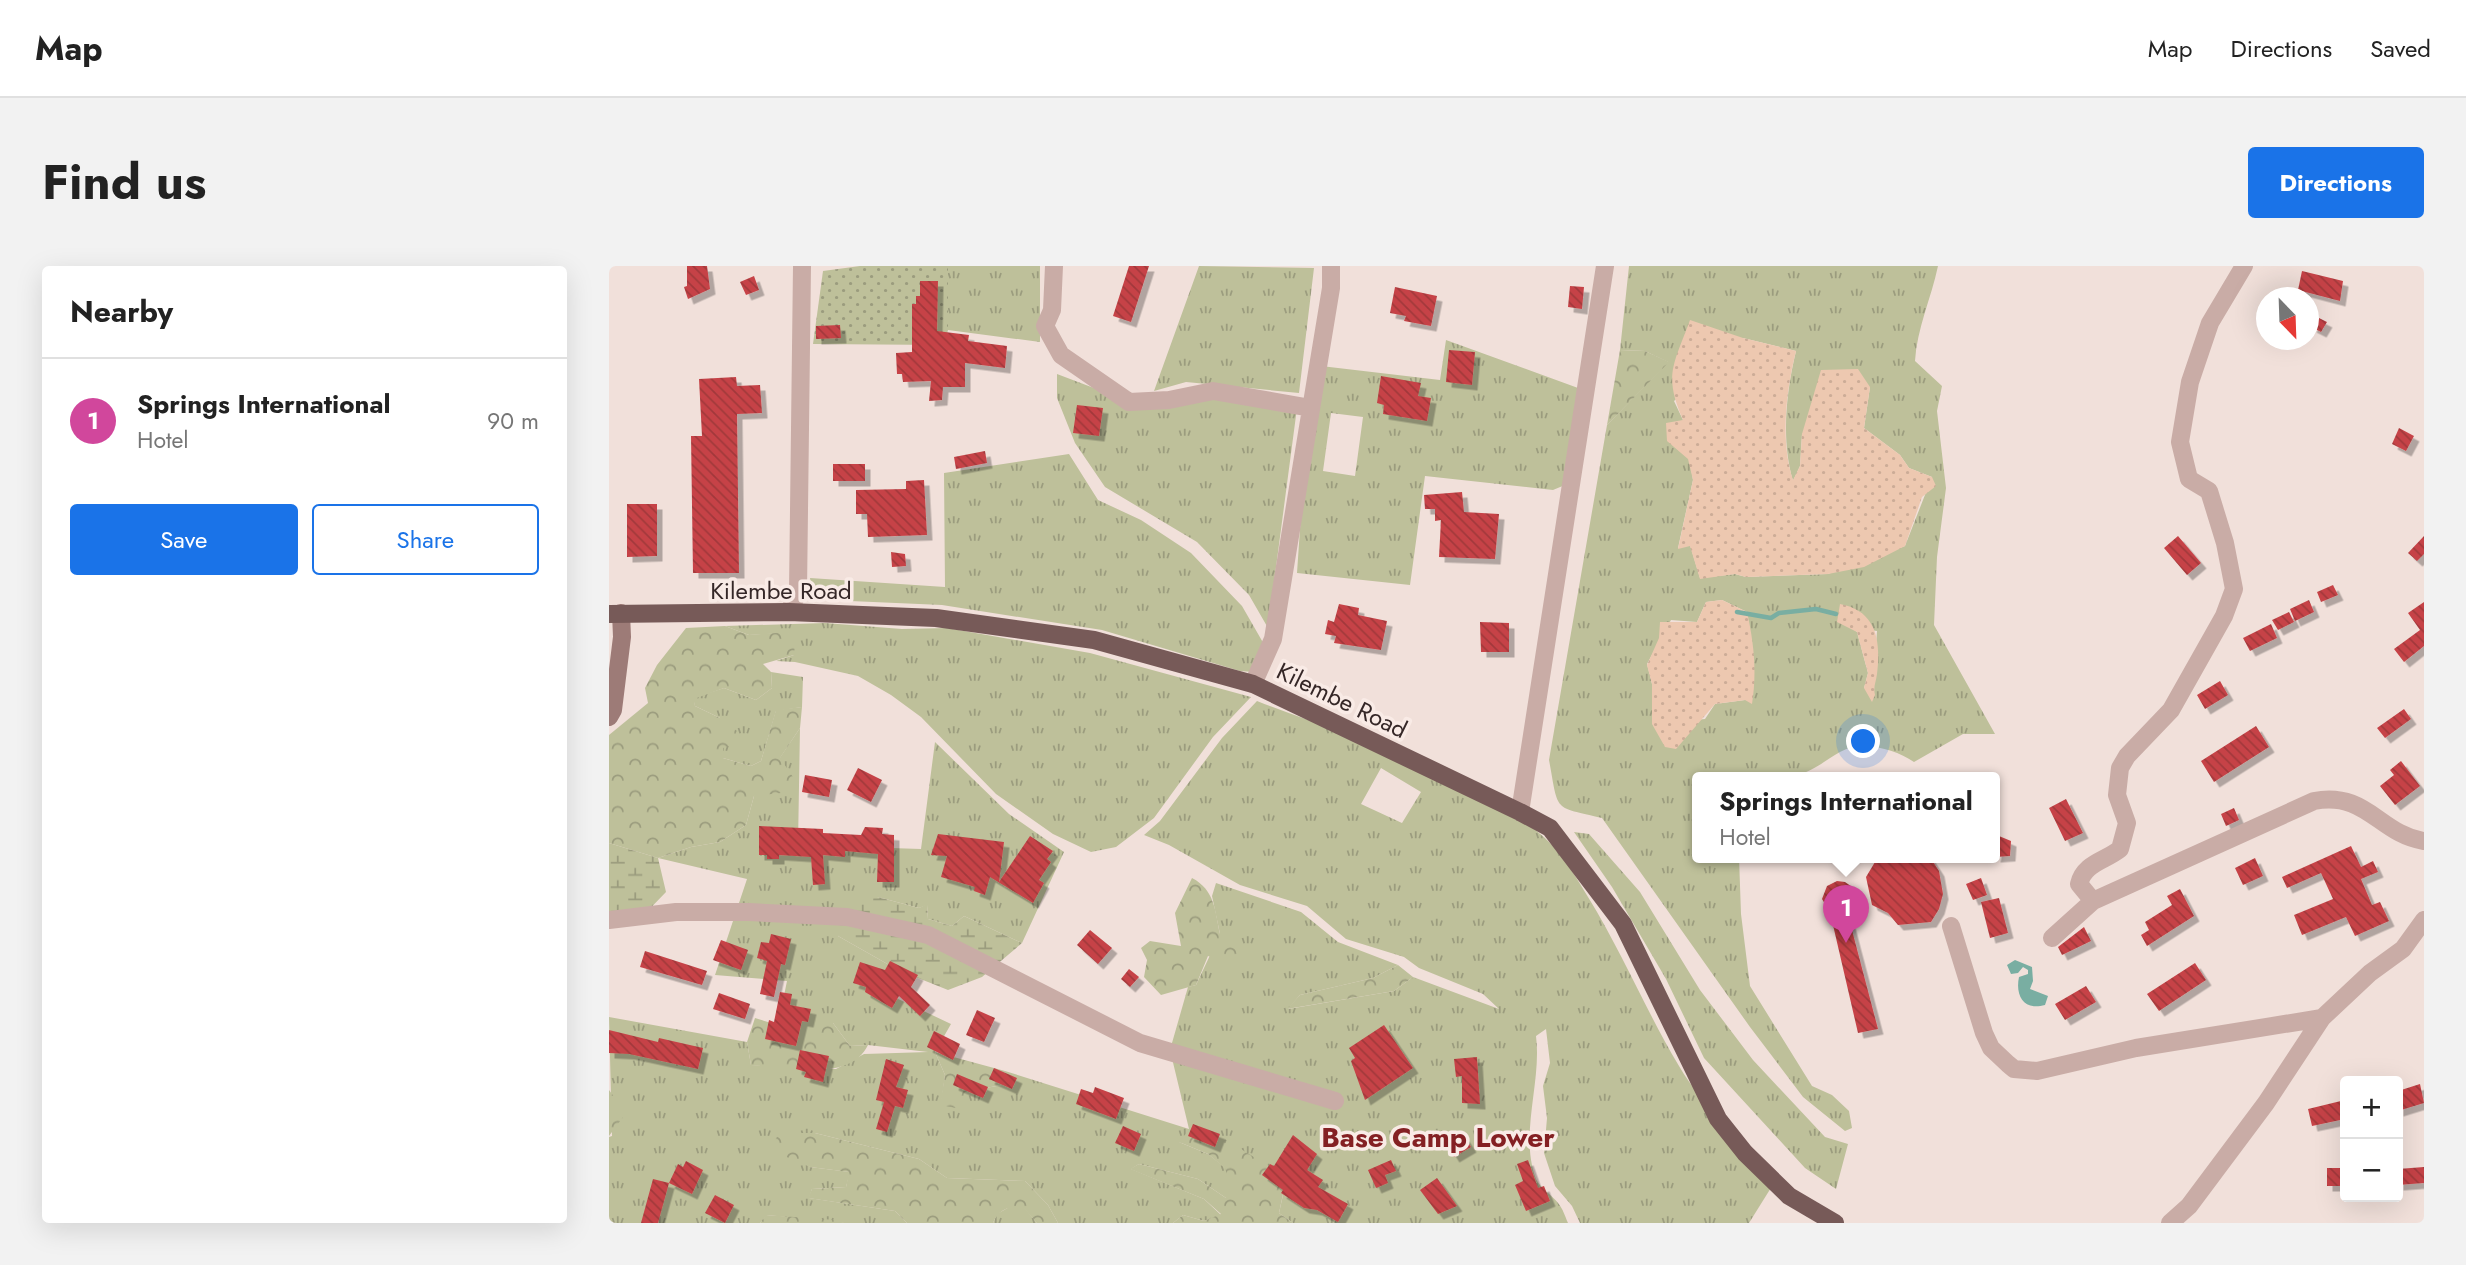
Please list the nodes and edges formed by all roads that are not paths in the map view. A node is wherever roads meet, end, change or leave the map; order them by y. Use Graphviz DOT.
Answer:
graph roads {
  1 [pos="802,266"];
  2 [pos="1054,266"];
  3 [pos="1331,266"];
  4 [pos="1605,266"];
  5 [pos="2244,266"];
  6 [pos="1311,408"];
  7 [pos="789,612"];
  8 [pos="615,614"];
  9 [pos="1253,684"];
  10 [pos="609,717"];
  11 [pos="1520,812"];
  12 [pos="2424,841"];
  13 [pos="2093,901"];
  14 [pos="609,920"];
  15 [pos="2424,920"];
  16 [pos="1951,926"];
  17 [pos="2052,938"];
  18 [pos="2322,1018"];
  19 [pos="1335,1101"];
  20 [pos="1835,1223"];
  21 [pos="2170,1223"];
  1 -- 7 [label="street"];
  2 -- 6 [label="street"];
  3 -- 6 [label="street"];
  4 -- 11 [label="street"];
  5 -- 13 [label="street"];
  6 -- 9 [label="street"];
  7 -- 8 [label="main road, Kilembe Road"];
  7 -- 9 [label="main road, Kilembe Road"];
  8 -- 10 [label="street"];
  9 -- 11 [label="main road, Kilembe Road"];
  11 -- 20 [label="main road, Kilembe Road"];
  12 -- 13 [label="street"];
  13 -- 17 [label="street"];
  14 -- 19 [label="street"];
  15 -- 18 [label="street"];
  16 -- 18 [label="street"];
  18 -- 21 [label="street"];
}
